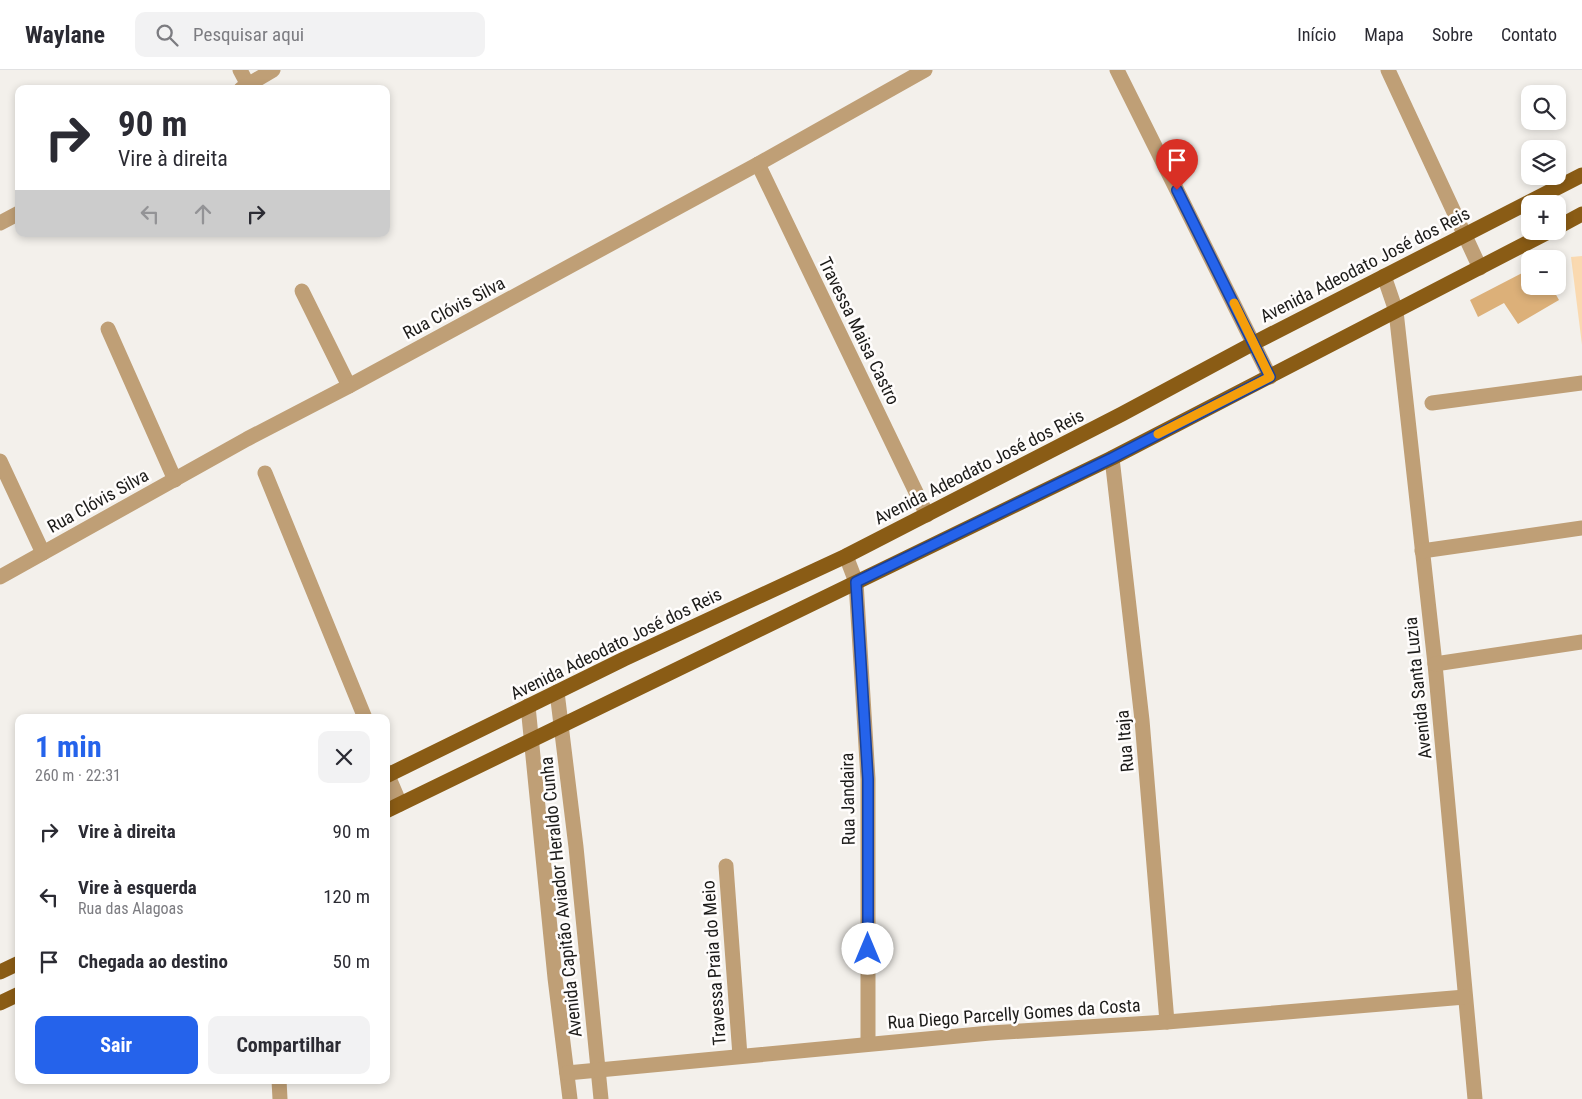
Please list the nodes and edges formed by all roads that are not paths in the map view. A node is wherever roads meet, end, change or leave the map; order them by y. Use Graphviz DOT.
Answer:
graph roads {
  1 [pos="240,70"];
  2 [pos="273,70"];
  3 [pos="925,70"];
  4 [pos="1117,70"];
  5 [pos="1388,70"];
  6 [pos="244,85"];
  7 [pos="248,85"];
  8 [pos="758,164"];
  9 [pos="1582,175"];
  10 [pos="1582,214"];
  11 [pos="15,215"];
  12 [pos="0,223"];
  13 [pos="1566,223"];
  14 [pos="1464,235"];
  15 [pos="1533,240"];
  16 [pos="1480,268"];
  17 [pos="1384,276"];
  18 [pos="302,291"];
  19 [pos="1396,311"];
  20 [pos="108,328"];
  21 [pos="1254,343"];
  22 [pos="1270,377"];
  23 [pos="1582,383"];
  24 [pos="349,386"];
  25 [pos="1432,403"];
  26 [pos="1112,458"];
  27 [pos="0,461"];
  28 [pos="265,473"];
  29 [pos="175,480"];
  30 [pos="927,515"];
  31 [pos="1582,528"];
  32 [pos="1422,551"];
  33 [pos="43,553"];
  34 [pos="846,556"];
  35 [pos="0,577"];
  36 [pos="856,582"];
  37 [pos="1582,642"];
  38 [pos="1435,664"];
  39 [pos="557,692"];
  40 [pos="528,706"];
  41 [pos="363,714"];
  42 [pos="561,726"];
  43 [pos="531,741"];
  44 [pos="390,773"];
  45 [pos="390,781"];
  46 [pos="400,804"];
  47 [pos="390,809"];
  48 [pos="726,866"];
  49 [pos="15,965"];
  50 [pos="0,972"];
  51 [pos="15,996"];
  52 [pos="1466,997"];
  53 [pos="0,1003"];
  54 [pos="1166,1022"];
  55 [pos="868,1043"];
  56 [pos="740,1056"];
  57 [pos="597,1069"];
  58 [pos="567,1073"];
  59 [pos="279,1084"];
  60 [pos="280,1099"];
  61 [pos="570,1099"];
  62 [pos="601,1099"];
  63 [pos="1475,1099"];
  1 -- 6 [label="street"];
  2 -- 7 [label="street"];
  3 -- 8 [label="street, Rua Clóvis Silva"];
  4 -- 21 [label="street"];
  5 -- 14 [label="street"];
  8 -- 24 [label="street, Rua Clóvis Silva"];
  8 -- 30 [label="street, Travessa Maisa Castro"];
  9 -- 14 [label="main road, Avenida Adeodato José dos Reis"];
  10 -- 13 [label="main road"];
  11 -- 12 [label="street"];
  14 -- 16 [label="street"];
  14 -- 17 [label="main road, Avenida Adeodato José dos Reis"];
  15 -- 16 [label="main road"];
  16 -- 19 [label="main road"];
  17 -- 19 [label="street, Avenida Santa Luzia"];
  17 -- 21 [label="main road, Avenida Adeodato José dos Reis"];
  18 -- 24 [label="street"];
  19 -- 22 [label="main road"];
  19 -- 32 [label="street, Avenida Santa Luzia"];
  20 -- 29 [label="street"];
  21 -- 22 [label="street"];
  21 -- 30 [label="main road, Avenida Adeodato José dos Reis"];
  22 -- 26 [label="main road"];
  23 -- 25 [label="street"];
  24 -- 29 [label="street, Rua Clóvis Silva"];
  26 -- 36 [label="main road"];
  26 -- 54 [label="street, Rua Itaja"];
  27 -- 33 [label="street"];
  28 -- 41 [label="street"];
  29 -- 33 [label="street, Rua Clóvis Silva"];
  30 -- 34 [label="main road, Avenida Adeodato José dos Reis"];
  31 -- 32 [label="street"];
  32 -- 38 [label="street, Avenida Santa Luzia"];
  33 -- 35 [label="street, Rua Clóvis Silva"];
  34 -- 36 [label="street, Rua Jandaira"];
  34 -- 39 [label="main road, Avenida Adeodato José dos Reis"];
  36 -- 42 [label="main road"];
  36 -- 55 [label="street, Rua Jandaira"];
  37 -- 38 [label="street"];
  38 -- 52 [label="street, Avenida Santa Luzia"];
  39 -- 40 [label="main road, Avenida Adeodato José dos Reis"];
  39 -- 42 [label="street, Avenida Capitão Aviador Heraldo Cunha"];
  40 -- 43 [label="street, Avenida Capitão Aviador Heraldo Cunha"];
  40 -- 44 [label="main road, Avenida Adeodato José dos Reis"];
  42 -- 43 [label="main road"];
  42 -- 57 [label="street, Avenida Capitão Aviador Heraldo Cunha"];
  43 -- 46 [label="main road"];
  43 -- 58 [label="street, Avenida Capitão Aviador Heraldo Cunha"];
  45 -- 46 [label="street"];
  46 -- 47 [label="main road"];
  48 -- 56 [label="street, Travessa Praia do Meio"];
  49 -- 50 [label="main road"];
  51 -- 53 [label="main road"];
  52 -- 54 [label="street, Rua Diego Parcelly Gomes da Costa"];
  52 -- 63 [label="street, Avenida Santa Luzia"];
  54 -- 55 [label="street, Rua Diego Parcelly Gomes da Costa"];
  55 -- 56 [label="street, Rua Diego Parcelly Gomes da Costa"];
  56 -- 57 [label="street, Rua Diego Parcelly Gomes da Costa"];
  57 -- 58 [label="street, Rua Diego Parcelly Gomes da Costa"];
  57 -- 62 [label="street, Avenida Capitão Aviador Heraldo Cunha"];
  58 -- 61 [label="street, Avenida Capitão Aviador Heraldo Cunha"];
  59 -- 60 [label="street"];
}
